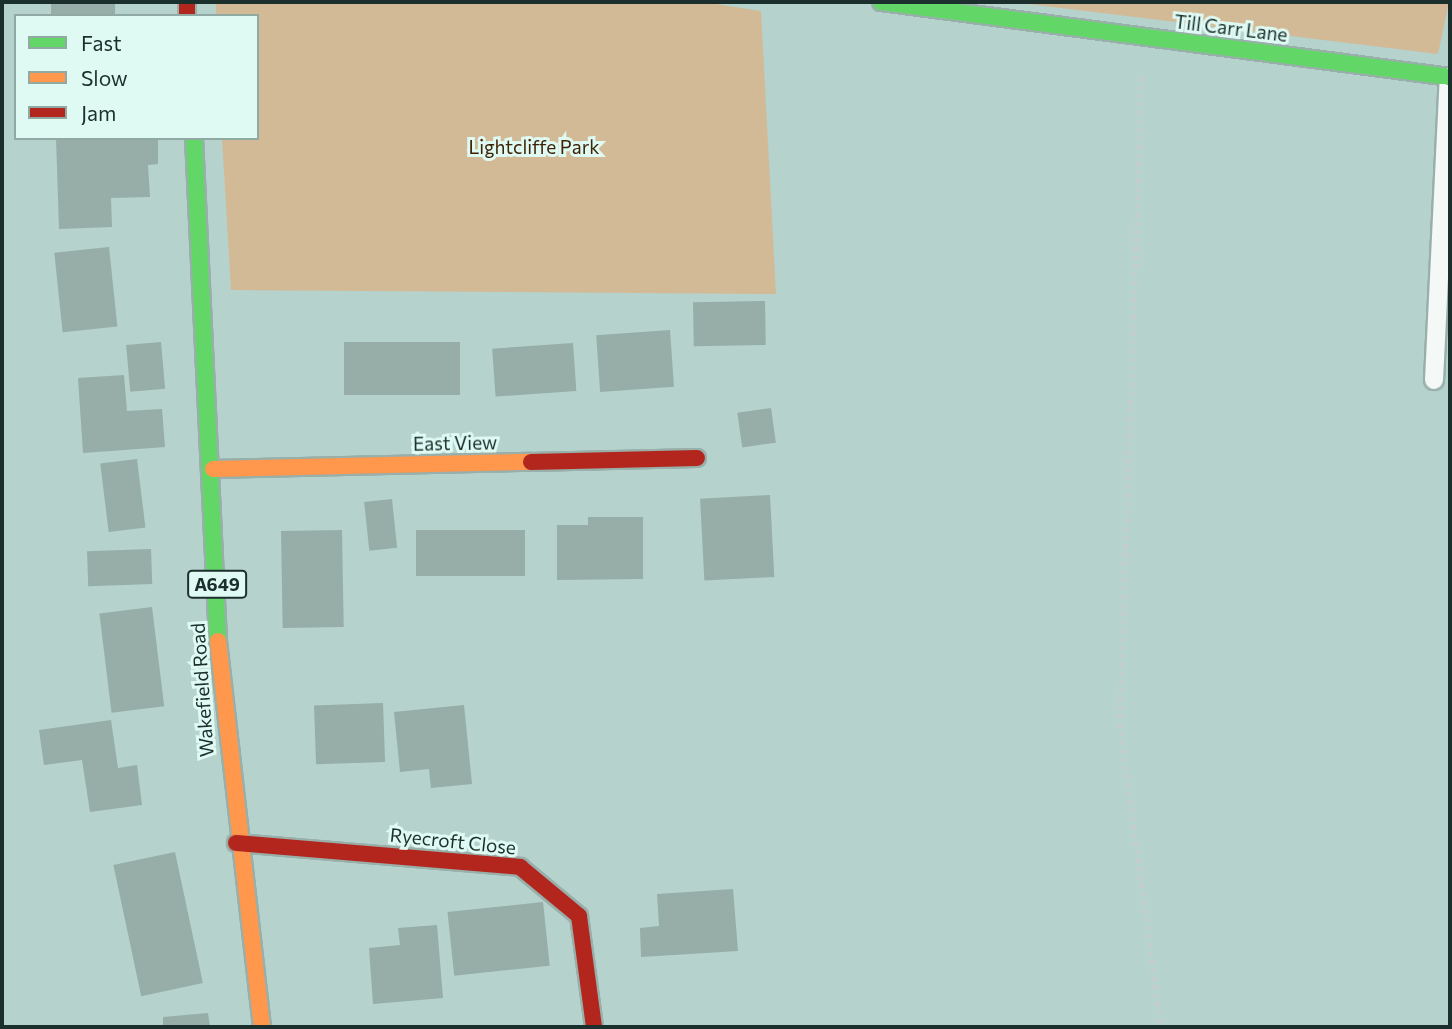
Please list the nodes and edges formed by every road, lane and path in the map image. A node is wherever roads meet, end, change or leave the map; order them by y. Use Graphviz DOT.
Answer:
graph roads {
  1 [pos="881,2"];
  2 [pos="1143,38"];
  3 [pos="1450,77"];
  4 [pos="194,140"];
  5 [pos="1434,380"];
  6 [pos="697,458"];
  7 [pos="214,469"];
  8 [pos="236,843"];
  9 [pos="262,1027"];
  10 [pos="594,1027"];
  11 [pos="1161,1027"];
  1 -- 2 [label="street, Till Carr Lane"];
  2 -- 3 [label="street, Till Carr Lane"];
  2 -- 11 [label="path"];
  3 -- 5 [label="lane"];
  4 -- 7 [label="street, Wakefield Road / A649"];
  6 -- 7 [label="street, East View"];
  7 -- 8 [label="street, Wakefield Road / A649"];
  8 -- 9 [label="street, Wakefield Road / A649"];
  8 -- 10 [label="street, Ryecroft Close"];
}
